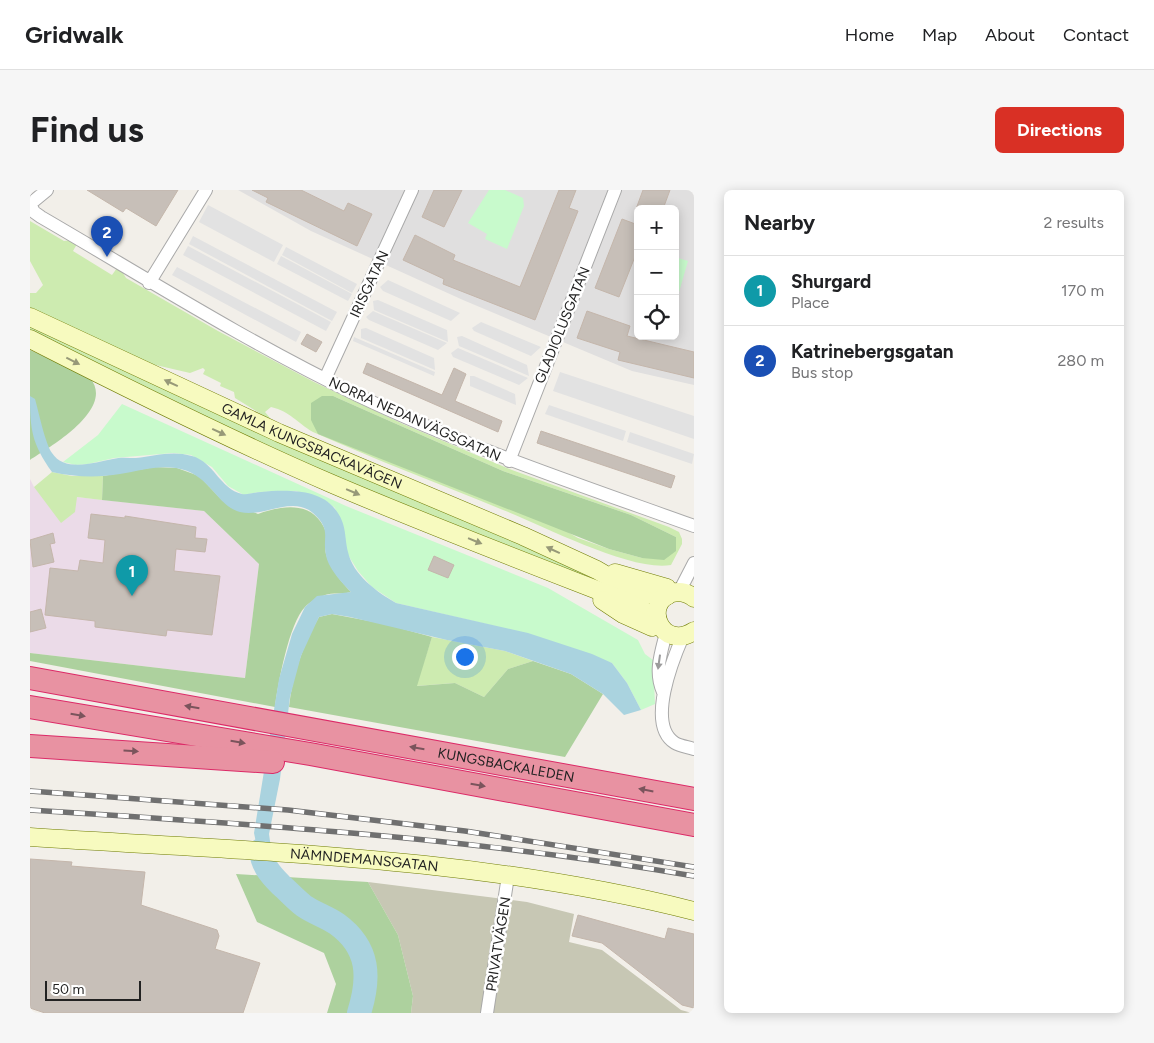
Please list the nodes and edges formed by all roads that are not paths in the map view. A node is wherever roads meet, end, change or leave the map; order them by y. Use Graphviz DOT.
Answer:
graph roads {
  1 [pos="47,190"];
  2 [pos="206,190"];
  3 [pos="412,190"];
  4 [pos="615,190"];
  5 [pos="30,204"];
  6 [pos="149,283"];
  7 [pos="30,317"];
  8 [pos="30,339"];
  9 [pos="325,379"];
  10 [pos="509,461"];
  11 [pos="694,526"];
  12 [pos="694,563"];
  13 [pos="679,595"];
  14 [pos="662,627"];
  15 [pos="690,634"];
  16 [pos="30,678"];
  17 [pos="663,692"];
  18 [pos="30,707"];
  19 [pos="30,746"];
  20 [pos="694,748"];
  21 [pos="267,754"];
  22 [pos="694,799"];
  23 [pos="694,825"];
  24 [pos="30,837"];
  25 [pos="508,876"];
  26 [pos="694,910"];
  27 [pos="487,1013"];
  1 -- 5 [label="street"];
  2 -- 6 [label="street"];
  3 -- 9 [label="street, IRISGATAN"];
  4 -- 10 [label="street, GLADIOLUSGATAN"];
  5 -- 6 [label="street, NORRA NEDANVÄGSGATAN"];
  6 -- 9 [label="street, NORRA NEDANVÄGSGATAN"];
  13 -- 7 [label="main road, GAMLA KUNGSBACKAVÄGEN, one-way"];
  8 -- 14 [label="main road, GAMLA KUNGSBACKAVÄGEN, one-way"];
  9 -- 10 [label="street, NORRA NEDANVÄGSGATAN"];
  10 -- 11 [label="street, NORRA NEDANVÄGSGATAN"];
  12 -- 13 [label="street"];
  13 -- 14 [label="main road"];
  14 -- 15 [label="main road, GAMLA KUNGSBACKAVÄGEN"];
  14 -- 17 [label="street, one-way"];
  15 -- 17 [label="street"];
  22 -- 16 [label="highway, KUNGSBACKALEDEN, one-way"];
  17 -- 20 [label="street"];
  18 -- 21 [label="highway, one-way"];
  19 -- 21 [label="highway, one-way"];
  21 -- 23 [label="highway, one-way"];
  24 -- 25 [label="main road, NÄMNDEMANSGATAN"];
  25 -- 26 [label="main road, NÄMNDEMANSGATAN"];
  25 -- 27 [label="street, PRIVATVÄGEN"];
}
